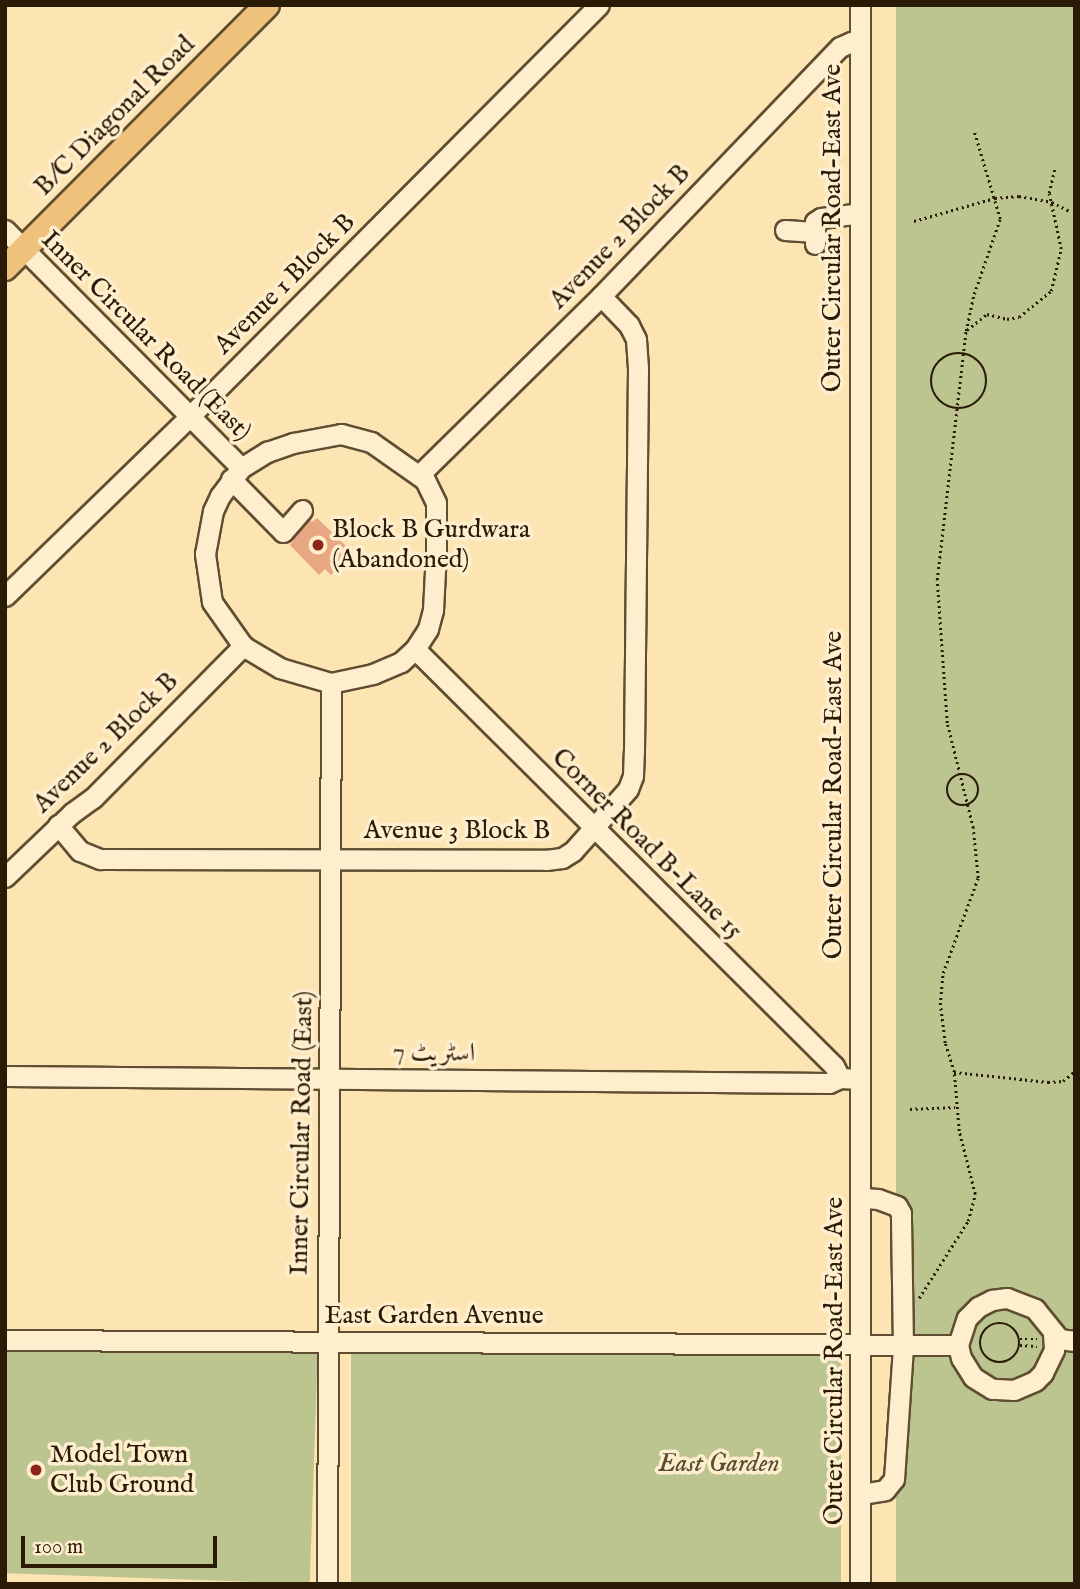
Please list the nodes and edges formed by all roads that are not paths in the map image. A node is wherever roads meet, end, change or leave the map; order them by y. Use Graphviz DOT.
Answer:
graph roads {
  1 [pos="248,5"];
  2 [pos="267,5"];
  3 [pos="599,5"];
  4 [pos="860,5"];
  5 [pos="859,42"];
  6 [pos="860,213"];
  7 [pos="785,230"];
  8 [pos="12,242"];
  9 [pos="5,268"];
  10 [pos="601,296"];
  11 [pos="189,417"];
  12 [pos="236,473"];
  13 [pos="420,474"];
  14 [pos="302,510"];
  15 [pos="5,596"];
  16 [pos="243,646"];
  17 [pos="415,649"];
  18 [pos="331,683"];
  19 [pos="58,825"];
  20 [pos="594,828"];
  21 [pos="330,857"];
  22 [pos="5,877"];
  23 [pos="5,1076"];
  24 [pos="328,1078"];
  25 [pos="840,1078"];
  26 [pos="860,1079"];
  27 [pos="862,1198"];
  28 [pos="1053,1334"];
  29 [pos="5,1340"];
  30 [pos="326,1341"];
  31 [pos="1075,1341"];
  32 [pos="862,1345"];
  33 [pos="958,1345"];
  34 [pos="903,1346"];
  35 [pos="1075,1349"];
  36 [pos="1052,1356"];
  37 [pos="861,1494"];
  38 [pos="327,1584"];
  39 [pos="860,1584"];
  1 -- 8 [label="main road, B/C Diagonal Road"];
  2 -- 8 [label="main road, B/C Diagonal Road"];
  3 -- 11 [label="street, Avenue 1 Block B"];
  4 -- 5 [label="street, Outer Circular Road-East Ave"];
  5 -- 6 [label="street, Outer Circular Road-East Ave"];
  5 -- 10 [label="street, Avenue 2 Block B"];
  6 -- 7 [label="street"];
  6 -- 26 [label="street, Outer Circular Road-East Ave"];
  8 -- 9 [label="main road, B/C Diagonal Road"];
  8 -- 11 [label="street, Inner Circular Road (East)"];
  10 -- 13 [label="street, Avenue 2 Block B"];
  10 -- 20 [label="street, Avenue 3 Block B"];
  11 -- 12 [label="street, Inner Circular Road (East)"];
  11 -- 15 [label="street, Avenue 1 Block B"];
  12 -- 13 [label="street"];
  12 -- 14 [label="street, Inner Circular Road (East)"];
  12 -- 16 [label="street"];
  13 -- 17 [label="street"];
  16 -- 18 [label="street"];
  16 -- 19 [label="street, Avenue 2 Block B"];
  17 -- 18 [label="street"];
  17 -- 20 [label="street, Corner Road B-Lane 15"];
  18 -- 21 [label="street, Inner Circular Road (East)"];
  19 -- 21 [label="street, Avenue 3 Block B"];
  19 -- 22 [label="street, Avenue 2 Block B"];
  20 -- 21 [label="street, Avenue 3 Block B"];
  20 -- 25 [label="street, Corner Road B-Lane 15"];
  21 -- 24 [label="street, Inner Circular Road (East)"];
  23 -- 24 [label="street, اسٹریٹ 7"];
  24 -- 25 [label="street, اسٹریٹ 7"];
  24 -- 30 [label="street, Inner Circular Road (East)"];
  25 -- 26 [label="street, اسٹریٹ 7"];
  26 -- 27 [label="street, Outer Circular Road-East Ave"];
  27 -- 32 [label="street, Outer Circular Road-East Ave"];
  27 -- 34 [label="street"];
  28 -- 31 [label="street"];
  28 -- 33 [label="street"];
  28 -- 36 [label="street"];
  29 -- 30 [label="street, East Garden Avenue"];
  30 -- 32 [label="street, East Garden Avenue"];
  30 -- 38 [label="street, Inner Circular Road (East)"];
  32 -- 34 [label="street, East Garden Avenue"];
  32 -- 37 [label="street, Outer Circular Road-East Ave"];
  33 -- 34 [label="street, East Garden Avenue"];
  33 -- 36 [label="street"];
  34 -- 37 [label="street"];
  35 -- 36 [label="street"];
  37 -- 39 [label="street, Outer Circular Road-East Ave"];
}
